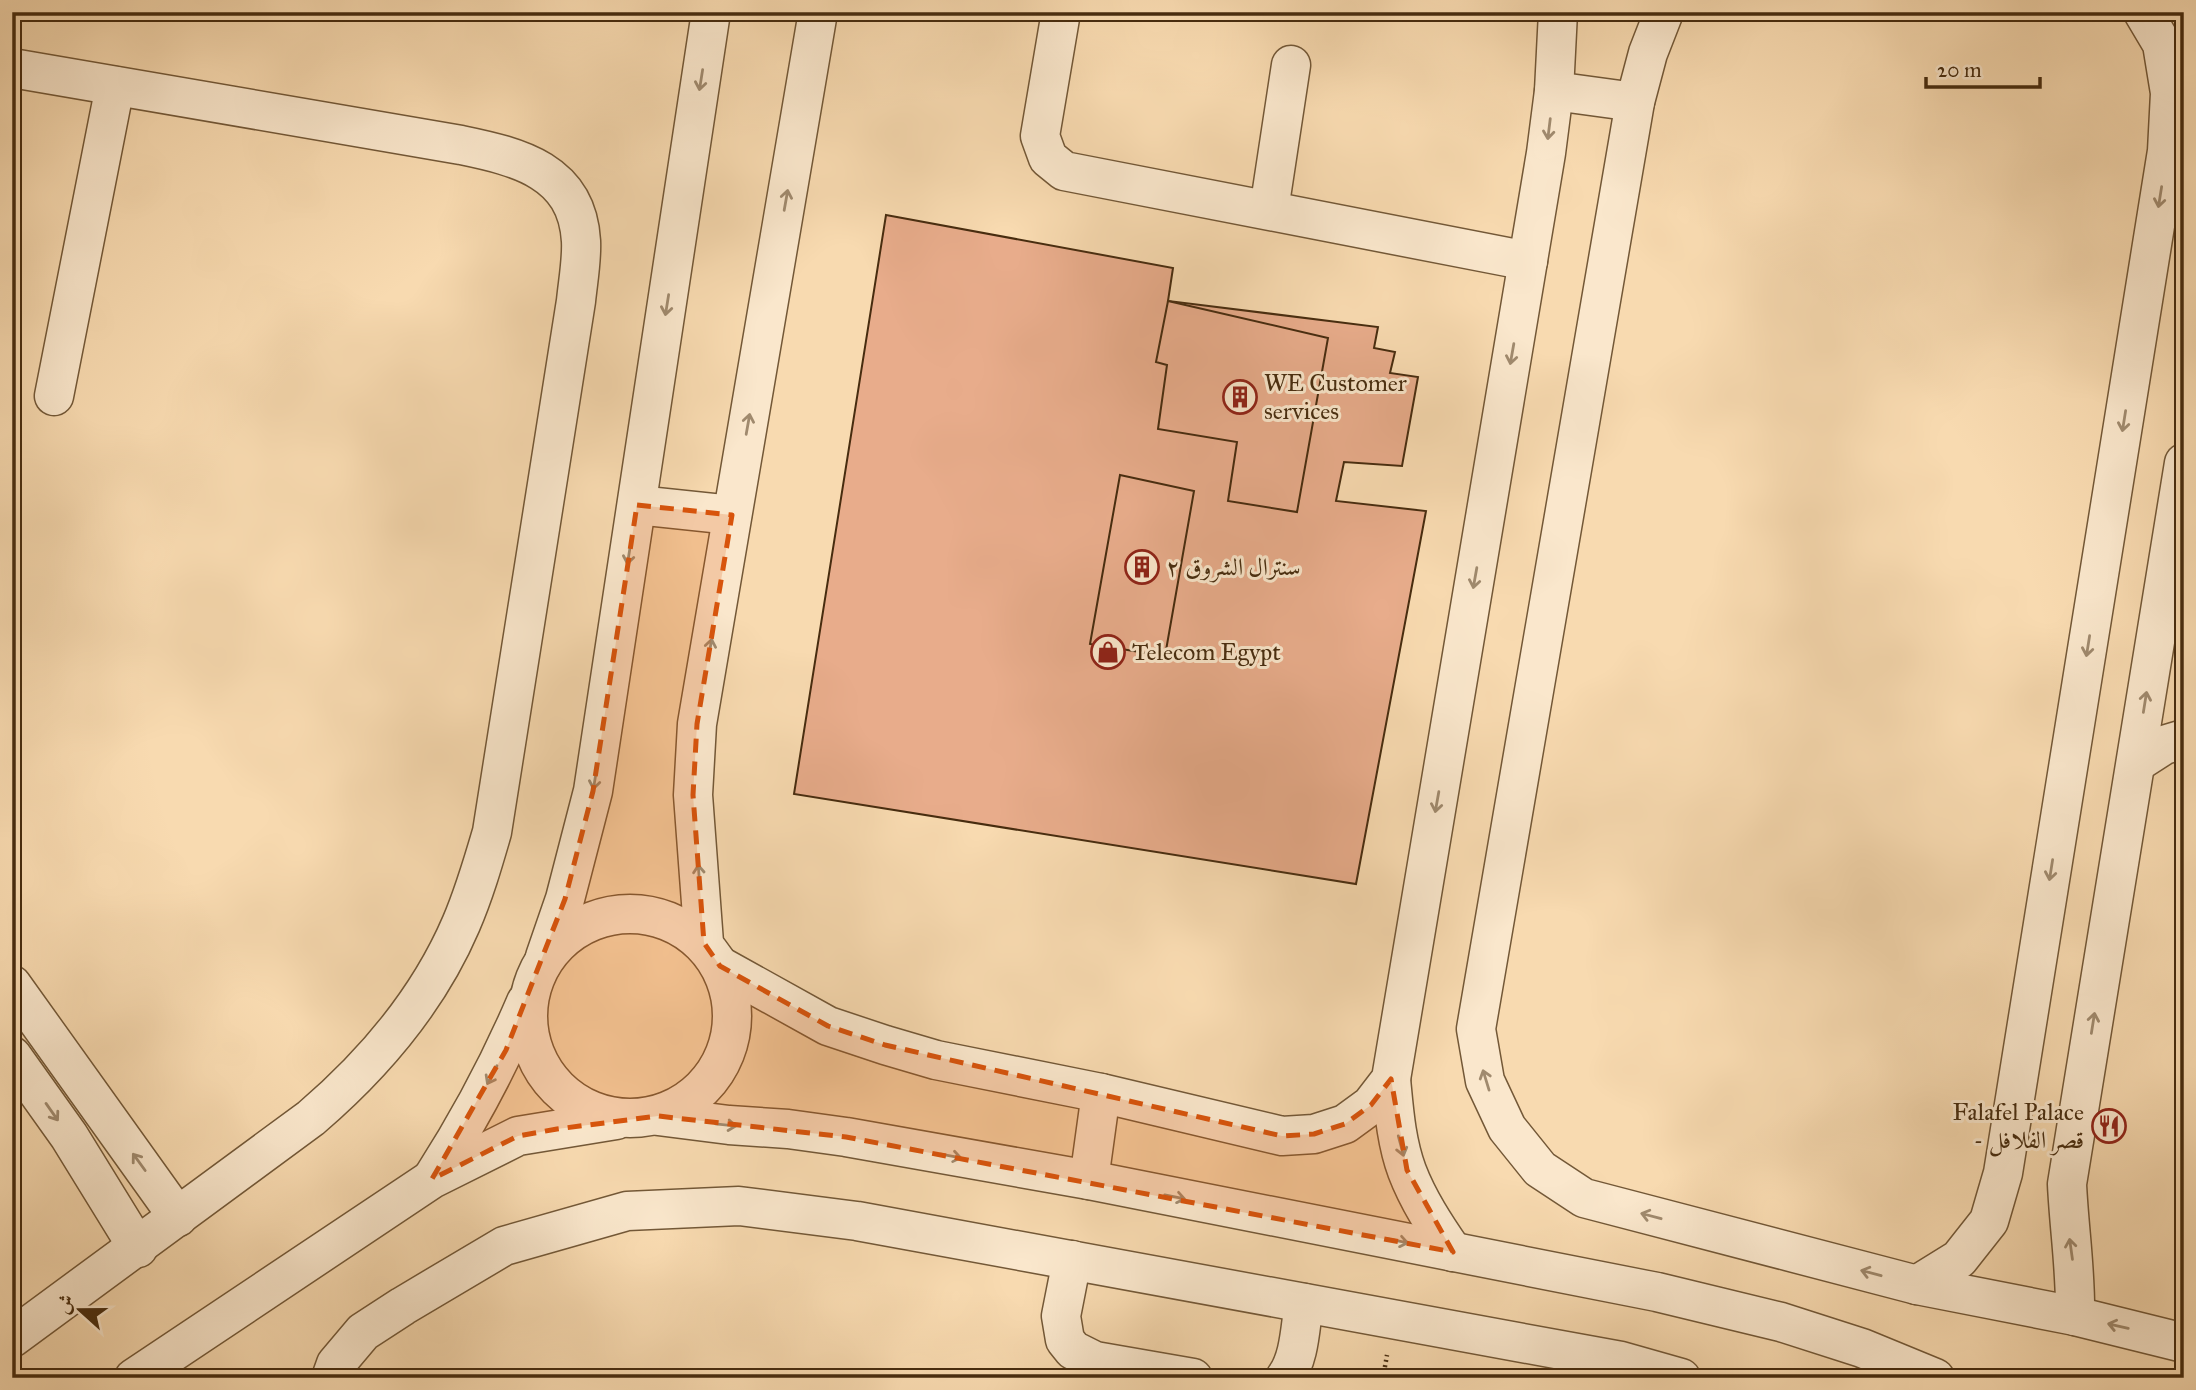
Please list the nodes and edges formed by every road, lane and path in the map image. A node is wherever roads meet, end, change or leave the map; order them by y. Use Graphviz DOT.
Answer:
graph roads {
  1 [pos="711,12"];
  2 [pos="818,12"];
  3 [pos="1061,12"];
  4 [pos="1558,12"];
  5 [pos="1664,12"];
  6 [pos="2143,12"];
  7 [pos="1291,65"];
  8 [pos="12,68"];
  9 [pos="115,86"];
  10 [pos="1553,91"];
  11 [pos="1635,102"];
  12 [pos="1269,211"];
  13 [pos="1528,261"];
  14 [pos="54,396"];
  15 [pos="2184,463"];
  16 [pos="637,505"];
  17 [pos="732,516"];
  18 [pos="2170,649"];
  19 [pos="2184,739"];
  20 [pos="2136,763"];
  21 [pos="712,954"];
  22 [pos="538,974"];
  23 [pos="12,985"];
  24 [pos="12,1056"];
  25 [pos="1391,1079"];
  26 [pos="1101,1093"];
  27 [pos="640,1117"];
  28 [pos="432,1179"];
  29 [pos="1089,1180"];
  30 [pos="178,1217"];
  31 [pos="138,1248"];
  32 [pos="1453,1252"];
  33 [pos="1072,1260"];
  34 [pos="1917,1285"];
  35 [pos="1304,1303"];
  36 [pos="2076,1317"];
  37 [pos="12,1338"];
  38 [pos="2184,1343"];
  39 [pos="134,1378"];
  40 [pos="331,1378"];
  41 [pos="1193,1378"];
  42 [pos="1285,1378"];
  43 [pos="1681,1378"];
  44 [pos="1935,1378"];
  1 -- 16 [label="street, one-way"];
  17 -- 2 [label="street, one-way"];
  3 -- 12 [label="street"];
  4 -- 10 [label="street"];
  5 -- 11 [label="street"];
  6 -- 34 [label="street, one-way"];
  7 -- 12 [label="street"];
  8 -- 9 [label="street"];
  9 -- 14 [label="street"];
  9 -- 30 [label="street"];
  10 -- 11 [label="street"];
  10 -- 13 [label="street, one-way"];
  34 -- 11 [label="street, one-way"];
  12 -- 13 [label="street"];
  13 -- 25 [label="street, one-way"];
  15 -- 18 [label="street"];
  16 -- 17 [label="street"];
  16 -- 22 [label="street, one-way"];
  21 -- 17 [label="street, one-way"];
  20 -- 18 [label="street, one-way"];
  19 -- 20 [label="street"];
  36 -- 20 [label="street, one-way"];
  21 -- 22 [label="street"];
  21 -- 26 [label="street"];
  21 -- 27 [label="street"];
  22 -- 27 [label="street"];
  22 -- 28 [label="street, one-way"];
  30 -- 23 [label="street, one-way"];
  24 -- 31 [label="street, one-way"];
  25 -- 26 [label="street"];
  25 -- 32 [label="street, one-way"];
  26 -- 29 [label="street"];
  27 -- 28 [label="street"];
  27 -- 29 [label="street, one-way"];
  28 -- 39 [label="street"];
  29 -- 32 [label="street, one-way"];
  30 -- 31 [label="street"];
  31 -- 37 [label="street"];
  32 -- 44 [label="street"];
  33 -- 35 [label="street"];
  33 -- 40 [label="street"];
  33 -- 41 [label="street"];
  34 -- 36 [label="street"];
  35 -- 42 [label="street"];
  35 -- 43 [label="street"];
  38 -- 36 [label="street, one-way"];
}
